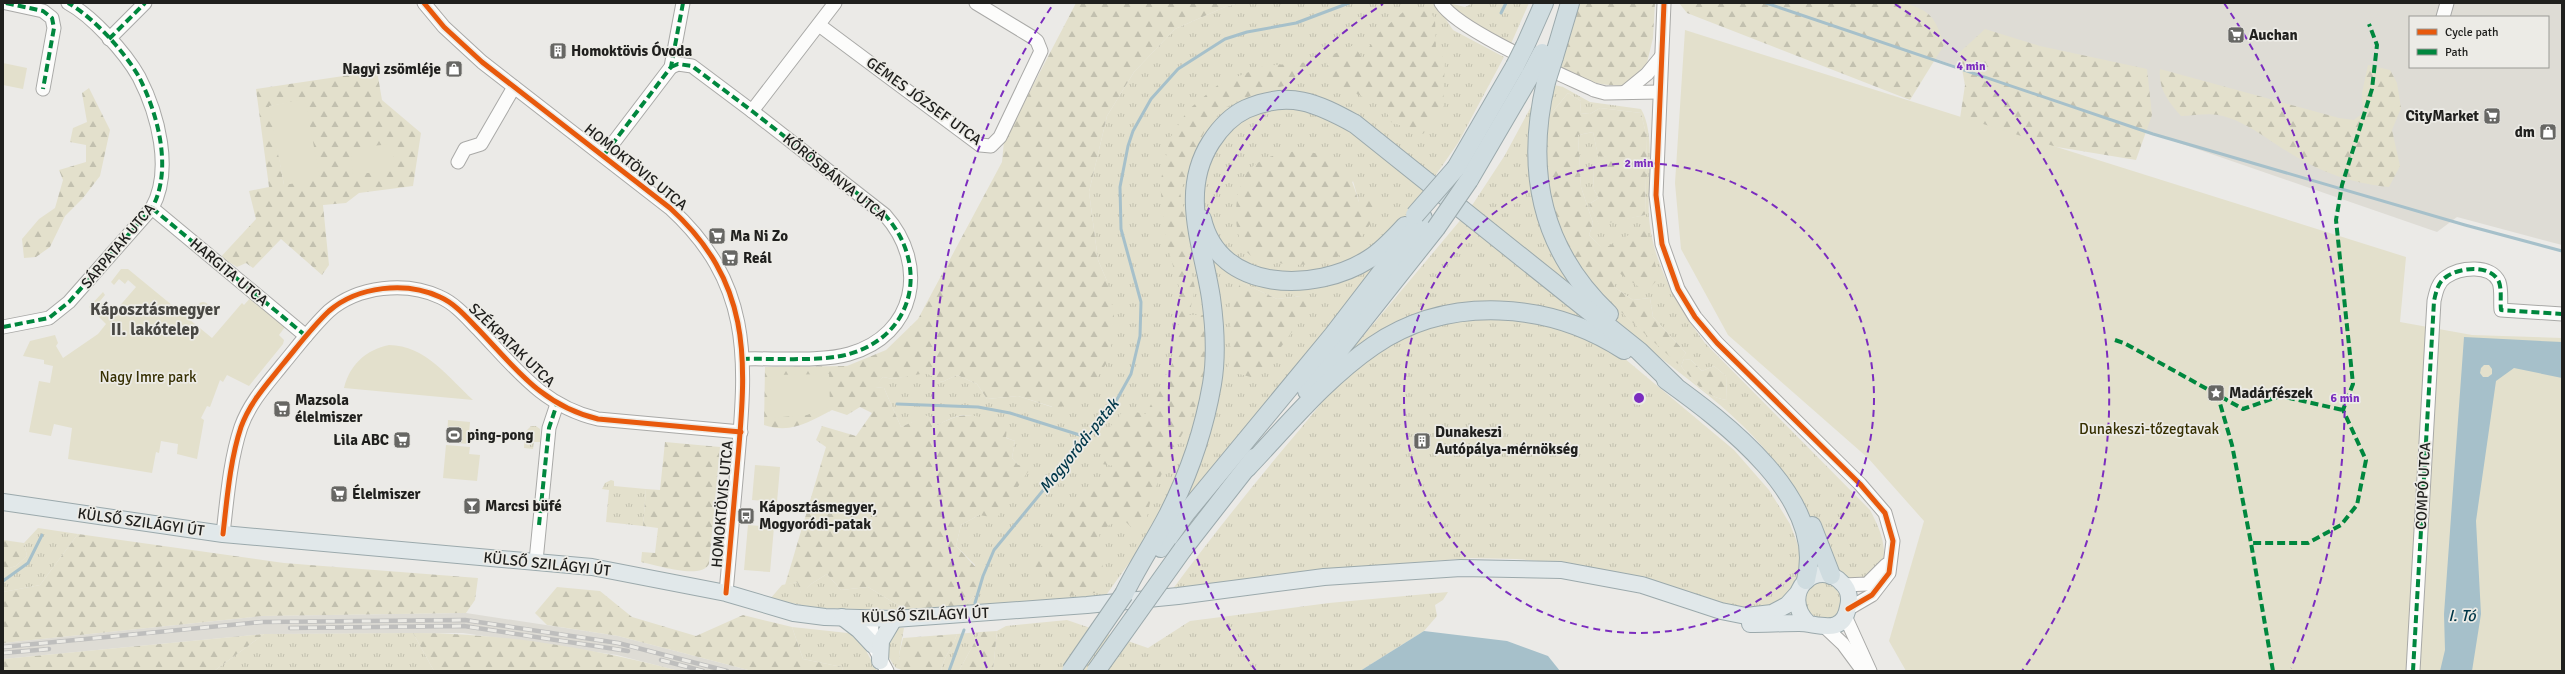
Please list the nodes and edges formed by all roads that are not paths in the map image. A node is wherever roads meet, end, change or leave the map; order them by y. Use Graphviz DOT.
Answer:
graph roads {
  1 [pos="6,3"];
  2 [pos="60,3"];
  3 [pos="68,3"];
  4 [pos="145,3"];
  5 [pos="424,3"];
  6 [pos="683,3"];
  7 [pos="835,3"];
  8 [pos="976,3"];
  9 [pos="1442,3"];
  10 [pos="1544,3"];
  11 [pos="1565,3"];
  12 [pos="1570,3"];
  13 [pos="1664,3"];
  14 [pos="2447,3"];
  15 [pos="48,15"];
  16 [pos="2443,16"];
  17 [pos="819,25"];
  18 [pos="109,39"];
  19 [pos="1548,55"];
  20 [pos="1661,57"];
  21 [pos="671,67"];
  22 [pos="1539,78"];
  23 [pos="514,87"];
  24 [pos="43,89"];
  25 [pos="1625,92"];
  26 [pos="1659,92"];
  27 [pos="752,111"];
  28 [pos="604,155"];
  29 [pos="458,162"];
  30 [pos="1462,174"];
  31 [pos="1197,177"];
  32 [pos="152,208"];
  33 [pos="1424,221"];
  34 [pos="2562,314"];
  35 [pos="3,328"];
  36 [pos="306,336"];
  37 [pos="743,359"];
  38 [pos="1676,380"];
  39 [pos="557,404"];
  40 [pos="740,432"];
  41 [pos="1247,468"];
  42 [pos="3,502"];
  43 [pos="223,534"];
  44 [pos="1158,543"];
  45 [pos="1891,558"];
  46 [pos="536,561"];
  47 [pos="1595,577"];
  48 [pos="1838,580"];
  49 [pos="1801,587"];
  50 [pos="726,593"];
  51 [pos="1846,613"];
  52 [pos="842,617"];
  53 [pos="871,618"];
  54 [pos="894,619"];
  55 [pos="1808,623"];
  56 [pos="1826,628"];
  57 [pos="873,646"];
  58 [pos="884,666"];
  59 [pos="1071,671"];
  60 [pos="1096,671"];
  61 [pos="1863,671"];
  62 [pos="1870,671"];
  63 [pos="2413,671"];
  1 -- 15 [label="street"];
  2 -- 15 [label="street"];
  3 -- 18 [label="street, SÁRPATAK UTCA"];
  4 -- 18 [label="street"];
  5 -- 23 [label="street, HOMOKTÖVIS UTCA"];
  6 -- 21 [label="street"];
  7 -- 17 [label="street"];
  8 -- 17 [label="street, GÉMES JÓZSEF UTCA"];
  9 -- 25 [label="street"];
  10 -- 30 [label="highway, bridge"];
  11 -- 19 [label="highway"];
  12 -- 19 [label="highway"];
  13 -- 20 [label="street"];
  14 -- 16 [label="street"];
  15 -- 24 [label="street"];
  17 -- 27 [label="street"];
  18 -- 32 [label="street, SÁRPATAK UTCA"];
  19 -- 22 [label="highway, bridge"];
  20 -- 25 [label="street"];
  20 -- 26 [label="street"];
  21 -- 27 [label="street, KŐRÖSBÁNYA UTCA"];
  21 -- 28 [label="street"];
  22 -- 30 [label="highway"];
  22 -- 38 [label="highway"];
  23 -- 28 [label="street, HOMOKTÖVIS UTCA"];
  23 -- 29 [label="street"];
  25 -- 26 [label="street"];
  26 -- 45 [label="street"];
  27 -- 37 [label="street, KŐRÖSBÁNYA UTCA"];
  28 -- 37 [label="street, HOMOKTÖVIS UTCA"];
  30 -- 33 [label="highway, bridge"];
  30 -- 33 [label="highway, bridge"];
  31 -- 33 [label="highway"];
  31 -- 38 [label="highway"];
  31 -- 44 [label="highway"];
  32 -- 35 [label="street, SÁRPATAK UTCA"];
  32 -- 36 [label="street, HARGITA UTCA"];
  33 -- 41 [label="highway"];
  33 -- 44 [label="highway"];
  34 -- 63 [label="street, COMPÓ UTCA"];
  36 -- 39 [label="street, SZÉKPATAK UTCA"];
  36 -- 43 [label="street, SZÉKPATAK UTCA"];
  37 -- 40 [label="street, HOMOKTÖVIS UTCA"];
  38 -- 41 [label="highway"];
  38 -- 48 [label="highway"];
  38 -- 49 [label="highway"];
  39 -- 40 [label="street, SZÉKPATAK UTCA"];
  39 -- 46 [label="street"];
  40 -- 50 [label="street, HOMOKTÖVIS UTCA"];
  41 -- 60 [label="highway, bridge"];
  42 -- 43 [label="main road, KÜLSŐ SZILÁGYI ÚT"];
  43 -- 46 [label="main road, KÜLSŐ SZILÁGYI ÚT"];
  44 -- 59 [label="highway, bridge"];
  45 -- 48 [label="street"];
  45 -- 51 [label="street"];
  46 -- 50 [label="main road, KÜLSŐ SZILÁGYI ÚT"];
  47 -- 49 [label="main road"];
  47 -- 54 [label="main road, KÜLSŐ SZILÁGYI ÚT"];
  47 -- 55 [label="main road"];
  48 -- 49 [label="main road"];
  48 -- 51 [label="main road"];
  49 -- 55 [label="main road"];
  50 -- 52 [label="main road, KÜLSŐ SZILÁGYI ÚT"];
  51 -- 56 [label="main road"];
  51 -- 62 [label="street"];
  52 -- 53 [label="main road, KÜLSŐ SZILÁGYI ÚT"];
  52 -- 57 [label="main road"];
  53 -- 54 [label="main road, KÜLSŐ SZILÁGYI ÚT"];
  53 -- 57 [label="street"];
  54 -- 58 [label="main road"];
  55 -- 56 [label="main road"];
  56 -- 61 [label="street"];
  57 -- 58 [label="street"];
}
